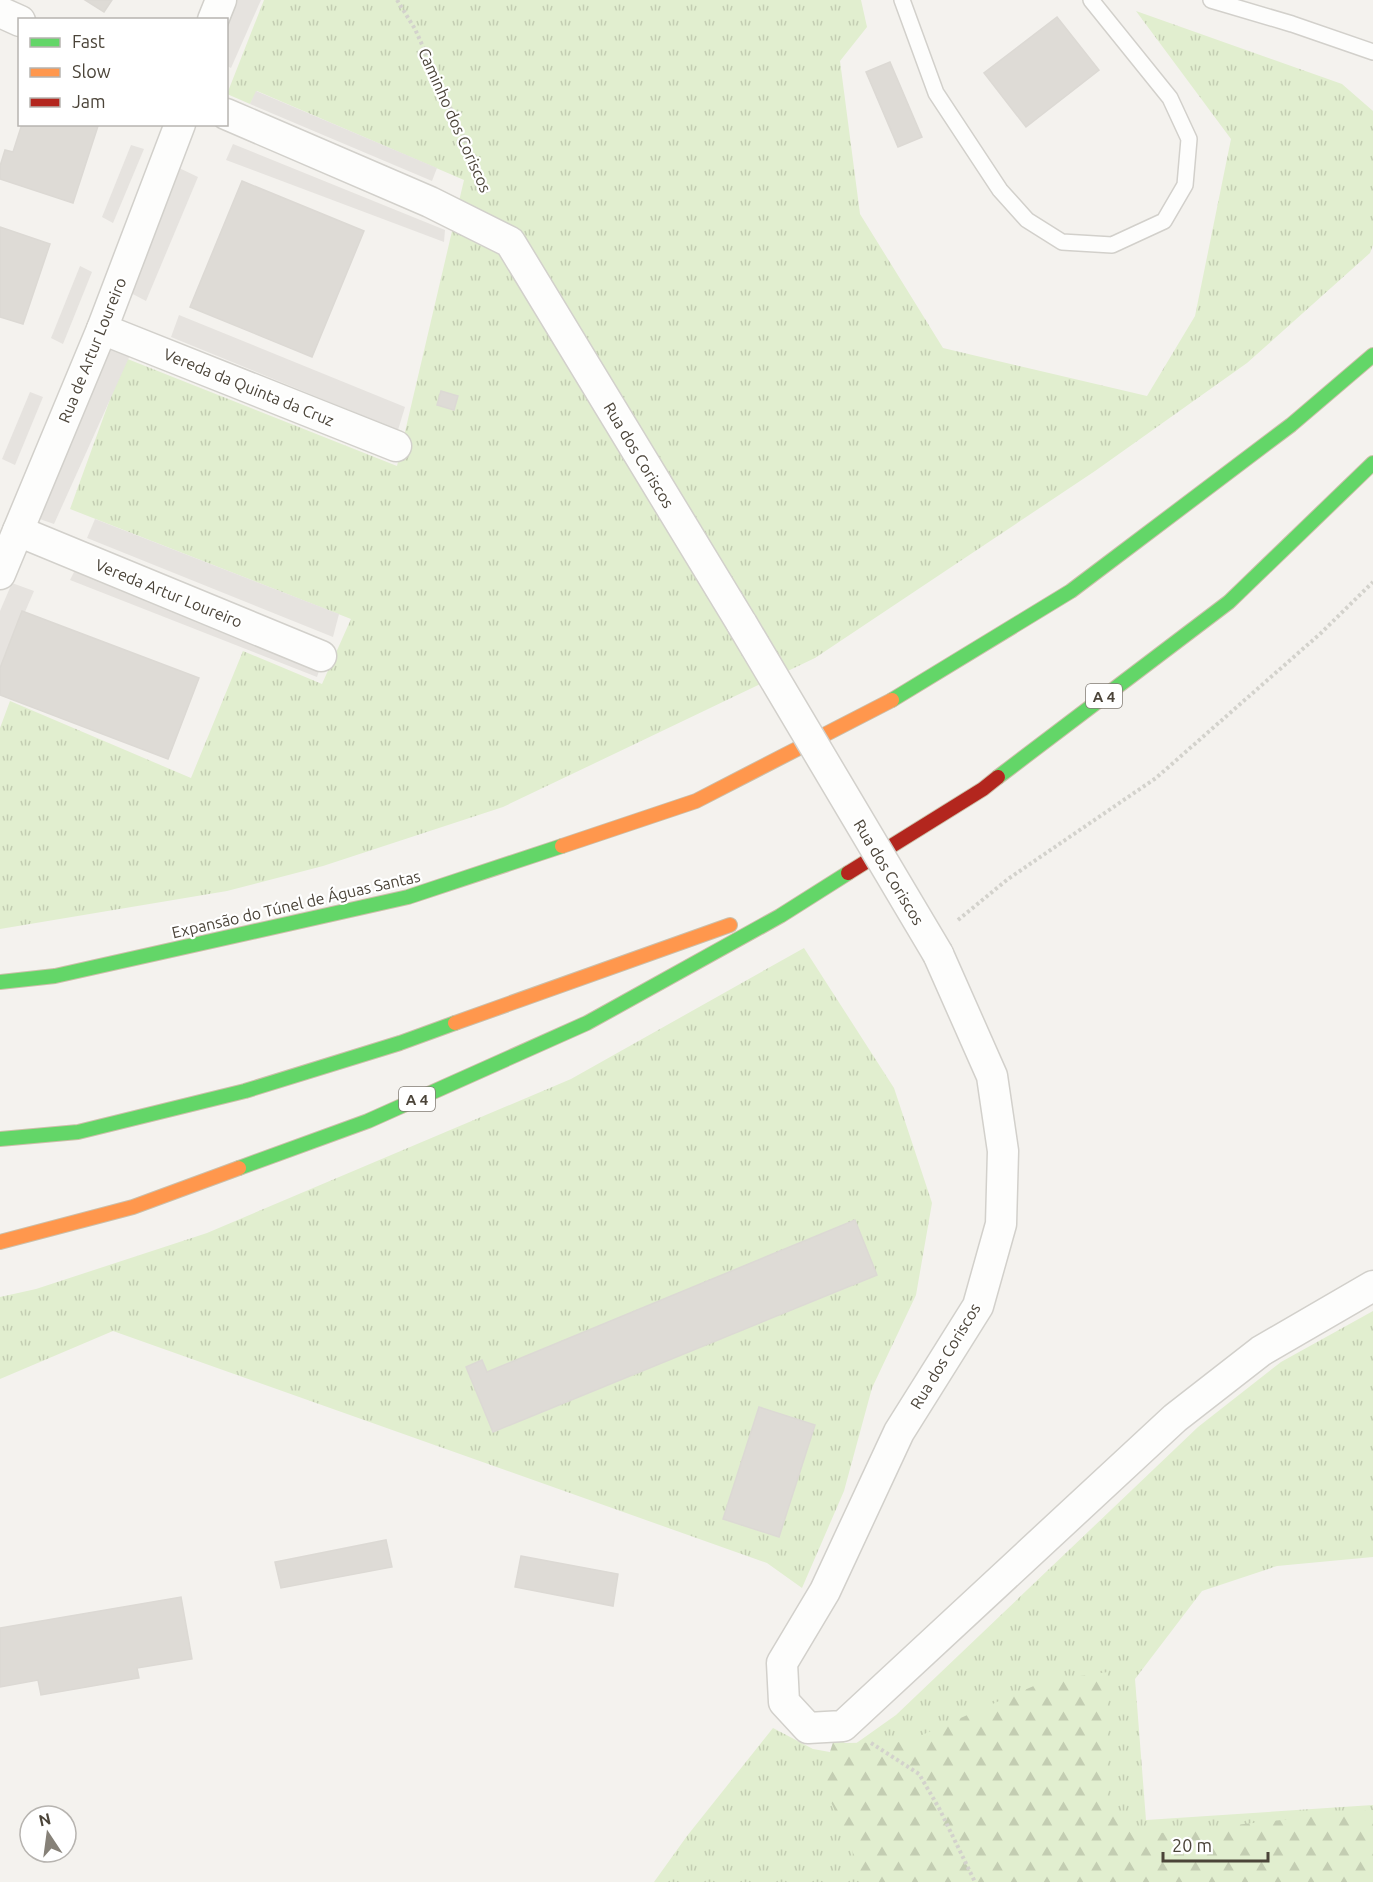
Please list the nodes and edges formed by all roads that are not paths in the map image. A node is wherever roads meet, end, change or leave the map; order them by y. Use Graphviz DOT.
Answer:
graph roads {
  1 [pos="221,0"];
  2 [pos="902,0"];
  3 [pos="1091,0"];
  4 [pos="1211,0"];
  5 [pos="0,12"];
  6 [pos="214,18"];
  7 [pos="18,20"];
  8 [pos="1373,52"];
  9 [pos="228,115"];
  10 [pos="179,126"];
  11 [pos="102,329"];
  12 [pos="1373,355"];
  13 [pos="1315,385"];
  14 [pos="1291,425"];
  15 [pos="396,446"];
  16 [pos="1373,463"];
  17 [pos="18,531"];
  18 [pos="0,574"];
  19 [pos="321,656"];
  20 [pos="809,897"];
  21 [pos="0,982"];
  22 [pos="0,1139"];
  23 [pos="0,1242"];
  24 [pos="1373,1286"];
  1 -- 6 [label="street"];
  2 -- 3 [label="lane"];
  4 -- 8 [label="lane"];
  5 -- 7 [label="street"];
  9 -- 24 [label="street, Rua dos Coriscos, bridge"];
  10 -- 11 [label="street, Rua de Artur Loureiro"];
  11 -- 15 [label="street, Vereda da Quinta da Cruz"];
  11 -- 17 [label="street, Rua de Artur Loureiro"];
  12 -- 14 [label="highway, Expansão do Túnel de Águas Santas"];
  13 -- 14 [label="highway"];
  14 -- 21 [label="highway, Expansão do Túnel de Águas Santas"];
  16 -- 20 [label="highway, A 4"];
  17 -- 18 [label="street, Rua de Artur Loureiro"];
  17 -- 19 [label="street, Vereda Artur Loureiro"];
  20 -- 22 [label="highway, A 4"];
  20 -- 23 [label="highway, A 4"];
}
